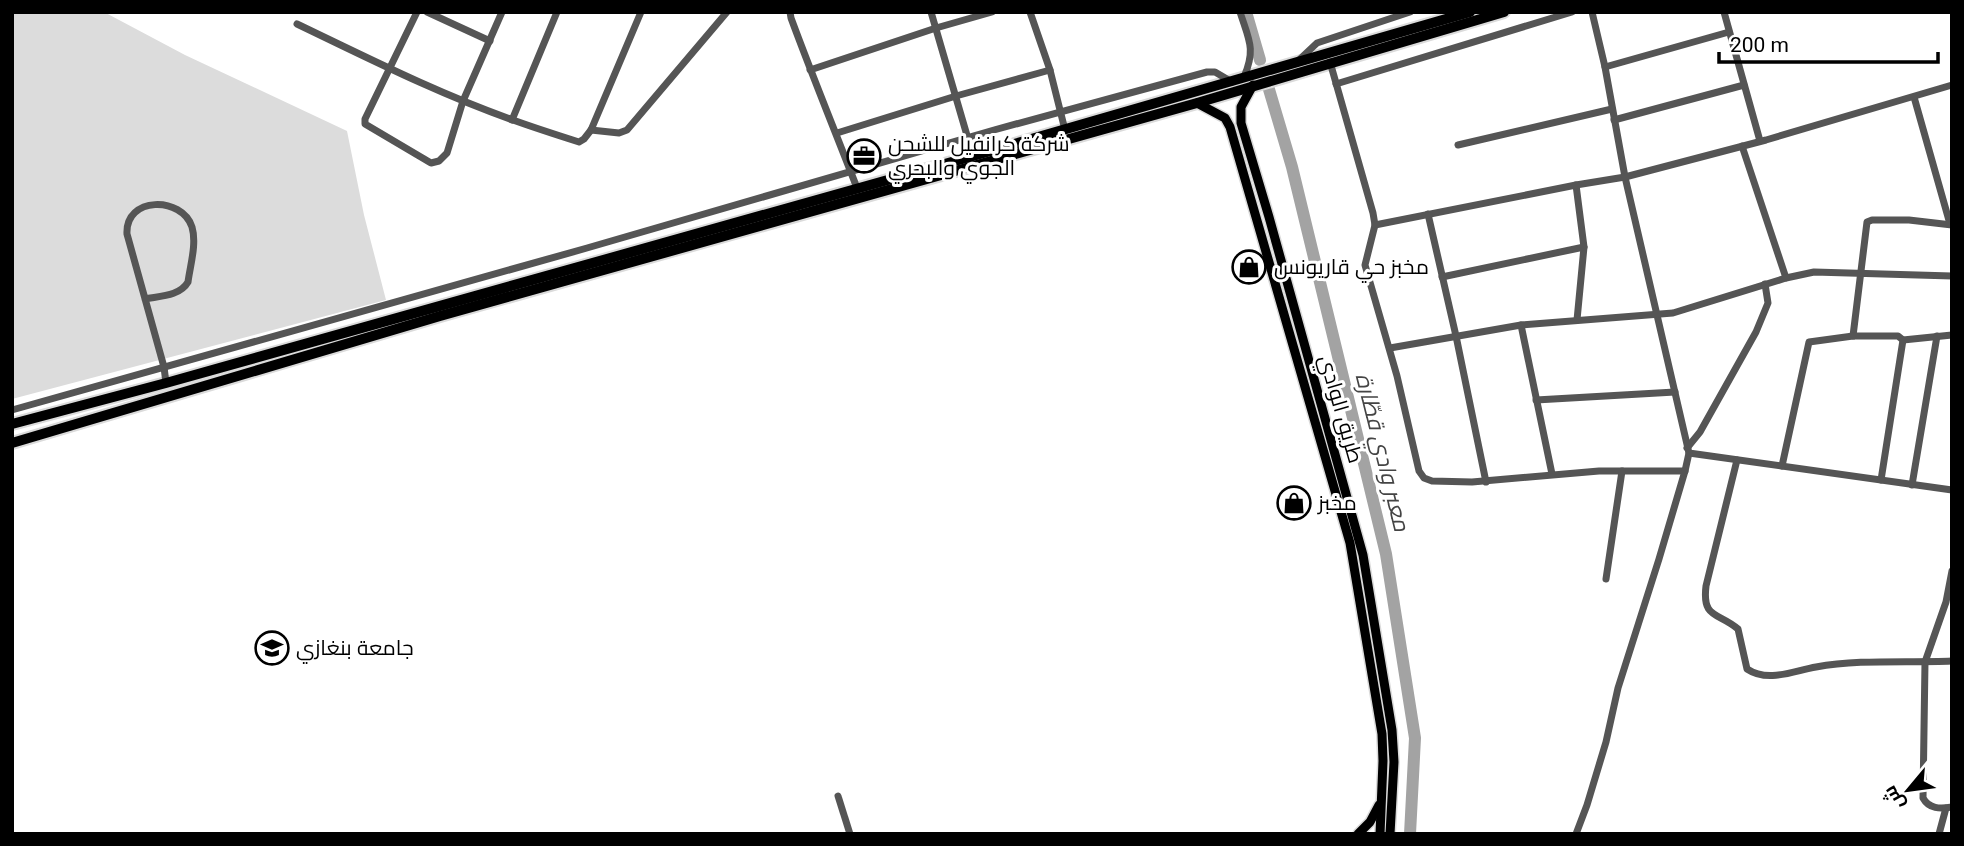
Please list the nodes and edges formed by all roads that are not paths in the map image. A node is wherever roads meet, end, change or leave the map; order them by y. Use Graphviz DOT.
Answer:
graph roads {
  1 [pos="417,12"];
  2 [pos="427,12"];
  3 [pos="502,12"];
  4 [pos="557,12"];
  5 [pos="641,12"];
  6 [pos="727,12"];
  7 [pos="790,12"];
  8 [pos="931,12"];
  9 [pos="992,12"];
  10 [pos="1030,12"];
  11 [pos="1240,12"];
  12 [pos="1411,12"];
  13 [pos="1470,12"];
  14 [pos="1504,12"];
  15 [pos="1572,12"];
  16 [pos="1592,12"];
  17 [pos="1724,12"];
  18 [pos="297,24"];
  19 [pos="1417,27"];
  20 [pos="936,29"];
  21 [pos="1729,32"];
  22 [pos="489,41"];
  23 [pos="1330,62"];
  24 [pos="1292,65"];
  25 [pos="1605,67"];
  26 [pos="390,69"];
  27 [pos="810,70"];
  28 [pos="1050,70"];
  29 [pos="1185,78"];
  30 [pos="1248,81"];
  31 [pos="1232,82"];
  32 [pos="1336,84"];
  33 [pos="1744,85"];
  34 [pos="1952,85"];
  35 [pos="1189,93"];
  36 [pos="956,96"];
  37 [pos="1914,97"];
  38 [pos="463,101"];
  39 [pos="1197,103"];
  40 [pos="1612,109"];
  41 [pos="1061,111"];
  42 [pos="512,120"];
  43 [pos="1614,120"];
  44 [pos="1241,123"];
  45 [pos="1230,127"];
  46 [pos="591,130"];
  47 [pos="1065,130"];
  48 [pos="837,133"];
  49 [pos="967,138"];
  50 [pos="1760,141"];
  51 [pos="1458,145"];
  52 [pos="1742,146"];
  53 [pos="973,156"];
  54 [pos="850,172"];
  55 [pos="1625,177"];
  56 [pos="1576,185"];
  57 [pos="857,188"];
  58 [pos="1428,214"];
  59 [pos="1951,224"];
  60 [pos="1375,225"];
  61 [pos="641,232"];
  62 [pos="1584,247"];
  63 [pos="645,248"];
  64 [pos="1860,274"];
  65 [pos="1952,275"];
  66 [pos="1442,277"];
  67 [pos="1786,278"];
  68 [pos="1765,284"];
  69 [pos="145,299"];
  70 [pos="1657,314"];
  71 [pos="1577,320"];
  72 [pos="1521,325"];
  73 [pos="1300,329"];
  74 [pos="1290,331"];
  75 [pos="1952,335"];
  76 [pos="1853,336"];
  77 [pos="1937,336"];
  78 [pos="1456,337"];
  79 [pos="1903,340"];
  80 [pos="1390,348"];
  81 [pos="164,367"];
  82 [pos="166,383"];
  83 [pos="1675,392"];
  84 [pos="1536,400"];
  85 [pos="12,410"];
  86 [pos="1317,410"];
  87 [pos="12,424"];
  88 [pos="12,443"];
  89 [pos="1688,450"];
  90 [pos="1737,460"];
  91 [pos="1782,466"];
  92 [pos="1622,471"];
  93 [pos="1685,471"];
  94 [pos="1552,474"];
  95 [pos="1881,480"];
  96 [pos="1486,482"];
  97 [pos="1912,485"];
  98 [pos="1952,490"];
  99 [pos="1349,518"];
  100 [pos="1952,571"];
  101 [pos="1606,579"];
  102 [pos="1952,661"];
  103 [pos="1925,662"];
  104 [pos="1383,794"];
  105 [pos="838,796"];
  106 [pos="1949,807"];
  107 [pos="1942,832"];
  108 [pos="1384,833"];
  109 [pos="850,834"];
  110 [pos="1358,834"];
  111 [pos="1576,834"];
  1 -- 26 [label="street"];
  2 -- 22 [label="street"];
  3 -- 22 [label="street"];
  4 -- 42 [label="street"];
  5 -- 46 [label="street"];
  6 -- 46 [label="street"];
  7 -- 27 [label="street"];
  8 -- 20 [label="street"];
  9 -- 20 [label="street"];
  10 -- 28 [label="street"];
  11 -- 30 [label="street"];
  12 -- 19 [label="street"];
  12 -- 24 [label="street"];
  13 -- 19 [label="highway"];
  14 -- 23 [label="highway"];
  15 -- 32 [label="street"];
  16 -- 25 [label="street"];
  17 -- 21 [label="street"];
  18 -- 26 [label="street"];
  19 -- 24 [label="highway"];
  20 -- 27 [label="street"];
  20 -- 36 [label="street"];
  21 -- 25 [label="street"];
  21 -- 33 [label="street"];
  22 -- 38 [label="street"];
  23 -- 30 [label="highway"];
  23 -- 32 [label="street"];
  24 -- 30 [label="highway"];
  25 -- 40 [label="street"];
  26 -- 38 [label="street"];
  26 -- 38 [label="street"];
  27 -- 48 [label="street"];
  28 -- 36 [label="street"];
  28 -- 41 [label="street"];
  29 -- 31 [label="street"];
  29 -- 35 [label="street"];
  29 -- 41 [label="street"];
  30 -- 31 [label="highway"];
  30 -- 39 [label="highway"];
  30 -- 44 [label="main road"];
  31 -- 35 [label="highway"];
  32 -- 60 [label="street"];
  33 -- 43 [label="street"];
  33 -- 50 [label="street"];
  34 -- 37 [label="street"];
  35 -- 47 [label="highway"];
  36 -- 48 [label="street"];
  36 -- 49 [label="street"];
  37 -- 50 [label="street"];
  37 -- 59 [label="street"];
  38 -- 42 [label="street"];
  39 -- 45 [label="main road"];
  39 -- 88 [label="highway"];
  40 -- 43 [label="street"];
  40 -- 51 [label="street"];
  41 -- 47 [label="street"];
  41 -- 49 [label="street"];
  42 -- 46 [label="street"];
  43 -- 55 [label="street"];
  44 -- 45 [label="main road"];
  44 -- 73 [label="main road, طريق الوادي"];
  45 -- 74 [label="main road, طريق الوادي"];
  47 -- 53 [label="highway"];
  48 -- 54 [label="street"];
  49 -- 53 [label="street"];
  49 -- 54 [label="street"];
  50 -- 52 [label="street"];
  52 -- 55 [label="street"];
  52 -- 67 [label="street"];
  53 -- 57 [label="highway"];
  54 -- 57 [label="street"];
  54 -- 61 [label="street"];
  55 -- 56 [label="street"];
  55 -- 70 [label="street"];
  56 -- 58 [label="street"];
  56 -- 62 [label="street"];
  57 -- 63 [label="highway"];
  58 -- 60 [label="street"];
  58 -- 66 [label="street"];
  59 -- 64 [label="street"];
  60 -- 80 [label="street"];
  61 -- 63 [label="street"];
  61 -- 81 [label="street"];
  62 -- 66 [label="street"];
  62 -- 71 [label="street"];
  63 -- 82 [label="highway"];
  64 -- 65 [label="street"];
  64 -- 67 [label="street"];
  64 -- 76 [label="street"];
  66 -- 78 [label="street"];
  67 -- 68 [label="street"];
  68 -- 70 [label="street"];
  68 -- 89 [label="street"];
  69 -- 69 [label="street"];
  69 -- 81 [label="street"];
  70 -- 71 [label="street"];
  70 -- 83 [label="street"];
  71 -- 72 [label="street"];
  72 -- 78 [label="street"];
  72 -- 84 [label="street"];
  73 -- 74 [label="main road"];
  73 -- 86 [label="main road, طريق الوادي"];
  74 -- 86 [label="main road, طريق الوادي"];
  75 -- 77 [label="street"];
  76 -- 79 [label="street"];
  76 -- 91 [label="street"];
  77 -- 79 [label="street"];
  77 -- 97 [label="street"];
  78 -- 80 [label="street"];
  78 -- 96 [label="street"];
  79 -- 95 [label="street"];
  80 -- 96 [label="street"];
  81 -- 82 [label="street"];
  81 -- 85 [label="street"];
  82 -- 87 [label="highway"];
  83 -- 84 [label="street"];
  83 -- 89 [label="street"];
  84 -- 94 [label="street"];
  86 -- 99 [label="main road, طريق الوادي"];
  89 -- 90 [label="street"];
  89 -- 93 [label="street"];
  90 -- 91 [label="street"];
  90 -- 103 [label="street"];
  91 -- 95 [label="street"];
  92 -- 93 [label="street"];
  92 -- 94 [label="street"];
  92 -- 101 [label="street"];
  93 -- 111 [label="street"];
  94 -- 96 [label="street"];
  95 -- 97 [label="street"];
  97 -- 98 [label="street"];
  99 -- 104 [label="main road, طريق الوادي"];
  99 -- 108 [label="main road, طريق الوادي"];
  100 -- 103 [label="street"];
  102 -- 103 [label="street"];
  103 -- 106 [label="street"];
  104 -- 108 [label="main road, طريق الوادي"];
  104 -- 110 [label="main road"];
  105 -- 109 [label="street"];
  106 -- 107 [label="street"];
}
